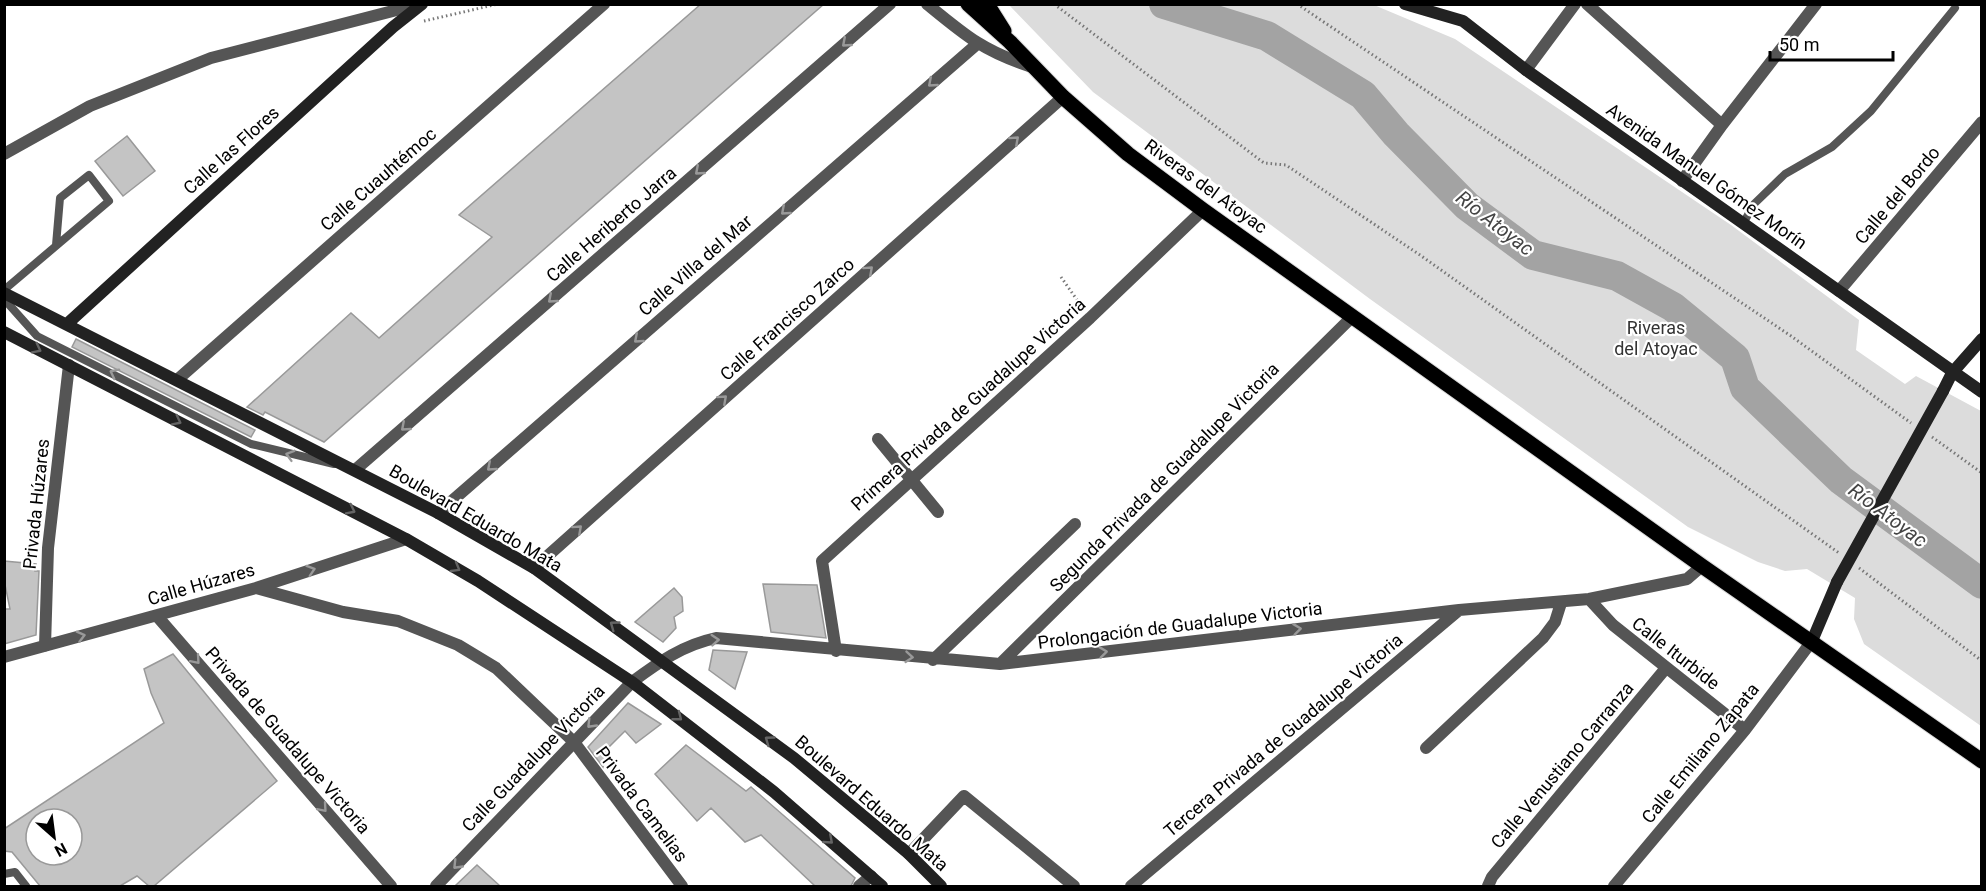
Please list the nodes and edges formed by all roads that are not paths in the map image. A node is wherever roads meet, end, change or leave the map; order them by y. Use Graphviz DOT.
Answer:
graph roads {
  1 [pos="421,4"];
  2 [pos="604,4"];
  3 [pos="890,4"];
  4 [pos="927,4"];
  5 [pos="968,4"];
  6 [pos="987,4"];
  7 [pos="1405,4"];
  8 [pos="1434,4"];
  9 [pos="1575,4"];
  10 [pos="1587,4"];
  11 [pos="1816,4"];
  12 [pos="1955,8"];
  13 [pos="1463,21"];
  14 [pos="1010,42"];
  15 [pos="976,45"];
  16 [pos="1032,67"];
  17 [pos="1526,70"];
  18 [pos="1063,97"];
  19 [pos="1982,122"];
  20 [pos="1722,125"];
  21 [pos="4,154"];
  22 [pos="1682,181"];
  23 [pos="1203,210"];
  24 [pos="1744,222"];
  25 [pos="57,245"];
  26 [pos="1839,291"];
  27 [pos="4,292"];
  28 [pos="4,299"];
  29 [pos="1353,315"];
  30 [pos="67,324"];
  31 [pos="4,332"];
  32 [pos="1982,339"];
  33 [pos="69,365"];
  34 [pos="1953,373"];
  35 [pos="177,380"];
  36 [pos="1982,392"];
  37 [pos="878,439"];
  38 [pos="351,469"];
  39 [pos="913,481"];
  40 [pos="938,512"];
  41 [pos="438,513"];
  42 [pos="1075,524"];
  43 [pos="406,539"];
  44 [pos="1702,566"];
  45 [pos="534,568"];
  46 [pos="256,588"];
  47 [pos="1589,599"];
  48 [pos="1561,603"];
  49 [pos="1459,610"];
  50 [pos="157,616"];
  51 [pos="1812,641"];
  52 [pos="45,646"];
  53 [pos="836,651"];
  54 [pos="4,657"];
  55 [pos="661,660"];
  56 [pos="933,660"];
  57 [pos="1000,664"];
  58 [pos="1666,668"];
  59 [pos="632,681"];
  60 [pos="1745,730"];
  61 [pos="574,742"];
  62 [pos="1426,748"];
  63 [pos="1982,761"];
  64 [pos="909,854"];
  65 [pos="4,874"];
  66 [pos="871,876"];
  67 [pos="1490,882"];
  68 [pos="26,886"];
  69 [pos="391,886"];
  70 [pos="436,886"];
  71 [pos="682,886"];
  72 [pos="859,886"];
  73 [pos="882,886"];
  74 [pos="942,886"];
  75 [pos="1074,886"];
  76 [pos="1131,886"];
  77 [pos="1482,886"];
  78 [pos="1614,886"];
  1 -- 21 [label="street"];
  1 -- 30 [label="main road, Calle las Flores"];
  2 -- 35 [label="street, Calle Cuauhtémoc"];
  3 -- 38 [label="street, Calle Heriberto Jarra, one-way"];
  4 -- 15 [label="street"];
  5 -- 14 [label="main road"];
  6 -- 14 [label="main road"];
  7 -- 13 [label="main road, Avenida Manuel Gómez Morín"];
  8 -- 13 [label="main road"];
  9 -- 17 [label="street"];
  10 -- 20 [label="street"];
  11 -- 20 [label="street"];
  12 -- 24 [label="lane"];
  13 -- 17 [label="main road, Avenida Manuel Gómez Morín"];
  14 -- 16 [label="main road, Riveras del Atoyac"];
  15 -- 16 [label="street"];
  15 -- 41 [label="street, Calle Villa del Mar, one-way"];
  16 -- 18 [label="main road, Riveras del Atoyac"];
  17 -- 22 [label="main road, Avenida Manuel Gómez Morín"];
  18 -- 23 [label="main road, Riveras del Atoyac"];
  45 -- 18 [label="street, Calle Francisco Zarco, one-way"];
  19 -- 26 [label="street, Calle del Bordo"];
  20 -- 22 [label="street"];
  22 -- 24 [label="main road, Avenida Manuel Gómez Morín"];
  23 -- 29 [label="main road, Riveras del Atoyac"];
  23 -- 39 [label="street, Primera Privada de Guadalupe Victoria"];
  24 -- 26 [label="main road, Avenida Manuel Gómez Morín"];
  25 -- 25 [label="lane"];
  25 -- 27 [label="lane"];
  26 -- 34 [label="main road, Avenida Manuel Gómez Morín"];
  27 -- 30 [label="main road, Boulevard Eduardo Mata"];
  38 -- 28 [label="lane, one-way"];
  29 -- 44 [label="main road, Riveras del Atoyac"];
  29 -- 57 [label="street, Segunda Privada de Guadalupe Victoria"];
  30 -- 35 [label="main road, Boulevard Eduardo Mata"];
  31 -- 33 [label="main road, one-way"];
  32 -- 34 [label="main road"];
  33 -- 43 [label="main road, one-way"];
  33 -- 52 [label="street, Privada Húzares"];
  34 -- 36 [label="main road, Avenida Manuel Gómez Morín"];
  34 -- 51 [label="main road, bridge"];
  35 -- 38 [label="main road, Boulevard Eduardo Mata"];
  37 -- 39 [label="street"];
  38 -- 41 [label="main road, Boulevard Eduardo Mata"];
  39 -- 40 [label="street"];
  39 -- 53 [label="street, Primera Privada de Guadalupe Victoria"];
  41 -- 45 [label="main road, Boulevard Eduardo Mata"];
  42 -- 56 [label="street"];
  46 -- 43 [label="street, Calle Húzares, one-way"];
  43 -- 59 [label="main road, one-way"];
  44 -- 47 [label="street, Prolongación de Guadalupe Victoria"];
  44 -- 51 [label="main road, Riveras del Atoyac"];
  55 -- 45 [label="main road, Boulevard Eduardo Mata, one-way"];
  46 -- 50 [label="street, Calle Húzares"];
  46 -- 61 [label="street, Privada Camelias"];
  47 -- 48 [label="street, Prolongación de Guadalupe Victoria"];
  47 -- 58 [label="street, Calle Iturbide"];
  48 -- 49 [label="street, Prolongación de Guadalupe Victoria"];
  48 -- 62 [label="street"];
  57 -- 49 [label="street, Prolongación de Guadalupe Victoria, one-way"];
  49 -- 76 [label="street, Tercera Privada de Guadalupe Victoria"];
  52 -- 50 [label="street, Calle Húzares, one-way"];
  50 -- 69 [label="street, Privada de Guadalupe Victoria, one-way"];
  51 -- 60 [label="street, Calle Emiliano Zapata"];
  51 -- 63 [label="main road, Riveras del Atoyac"];
  52 -- 54 [label="street, Calle Húzares"];
  55 -- 53 [label="street, Prolongación de Guadalupe Victoria, one-way"];
  53 -- 56 [label="street, Prolongación de Guadalupe Victoria, one-way"];
  55 -- 59 [label="street, Calle Guadalupe Victoria"];
  64 -- 55 [label="main road, Boulevard Eduardo Mata, one-way"];
  56 -- 57 [label="street, Prolongación de Guadalupe Victoria"];
  58 -- 60 [label="street, Calle Iturbide"];
  58 -- 67 [label="street, Calle Venustiano Carranza"];
  59 -- 61 [label="street, Calle Guadalupe Victoria, one-way"];
  59 -- 66 [label="main road, one-way"];
  60 -- 78 [label="street, Calle Emiliano Zapata"];
  61 -- 70 [label="street, Calle Guadalupe Victoria, one-way"];
  61 -- 71 [label="street, Privada Camelias"];
  64 -- 74 [label="main road, Boulevard Eduardo Mata"];
  64 -- 75 [label="street"];
  65 -- 68 [label="lane"];
  66 -- 72 [label="street"];
  66 -- 73 [label="main road"];
  67 -- 77 [label="street, Calle Venustiano Carranza"];
}
